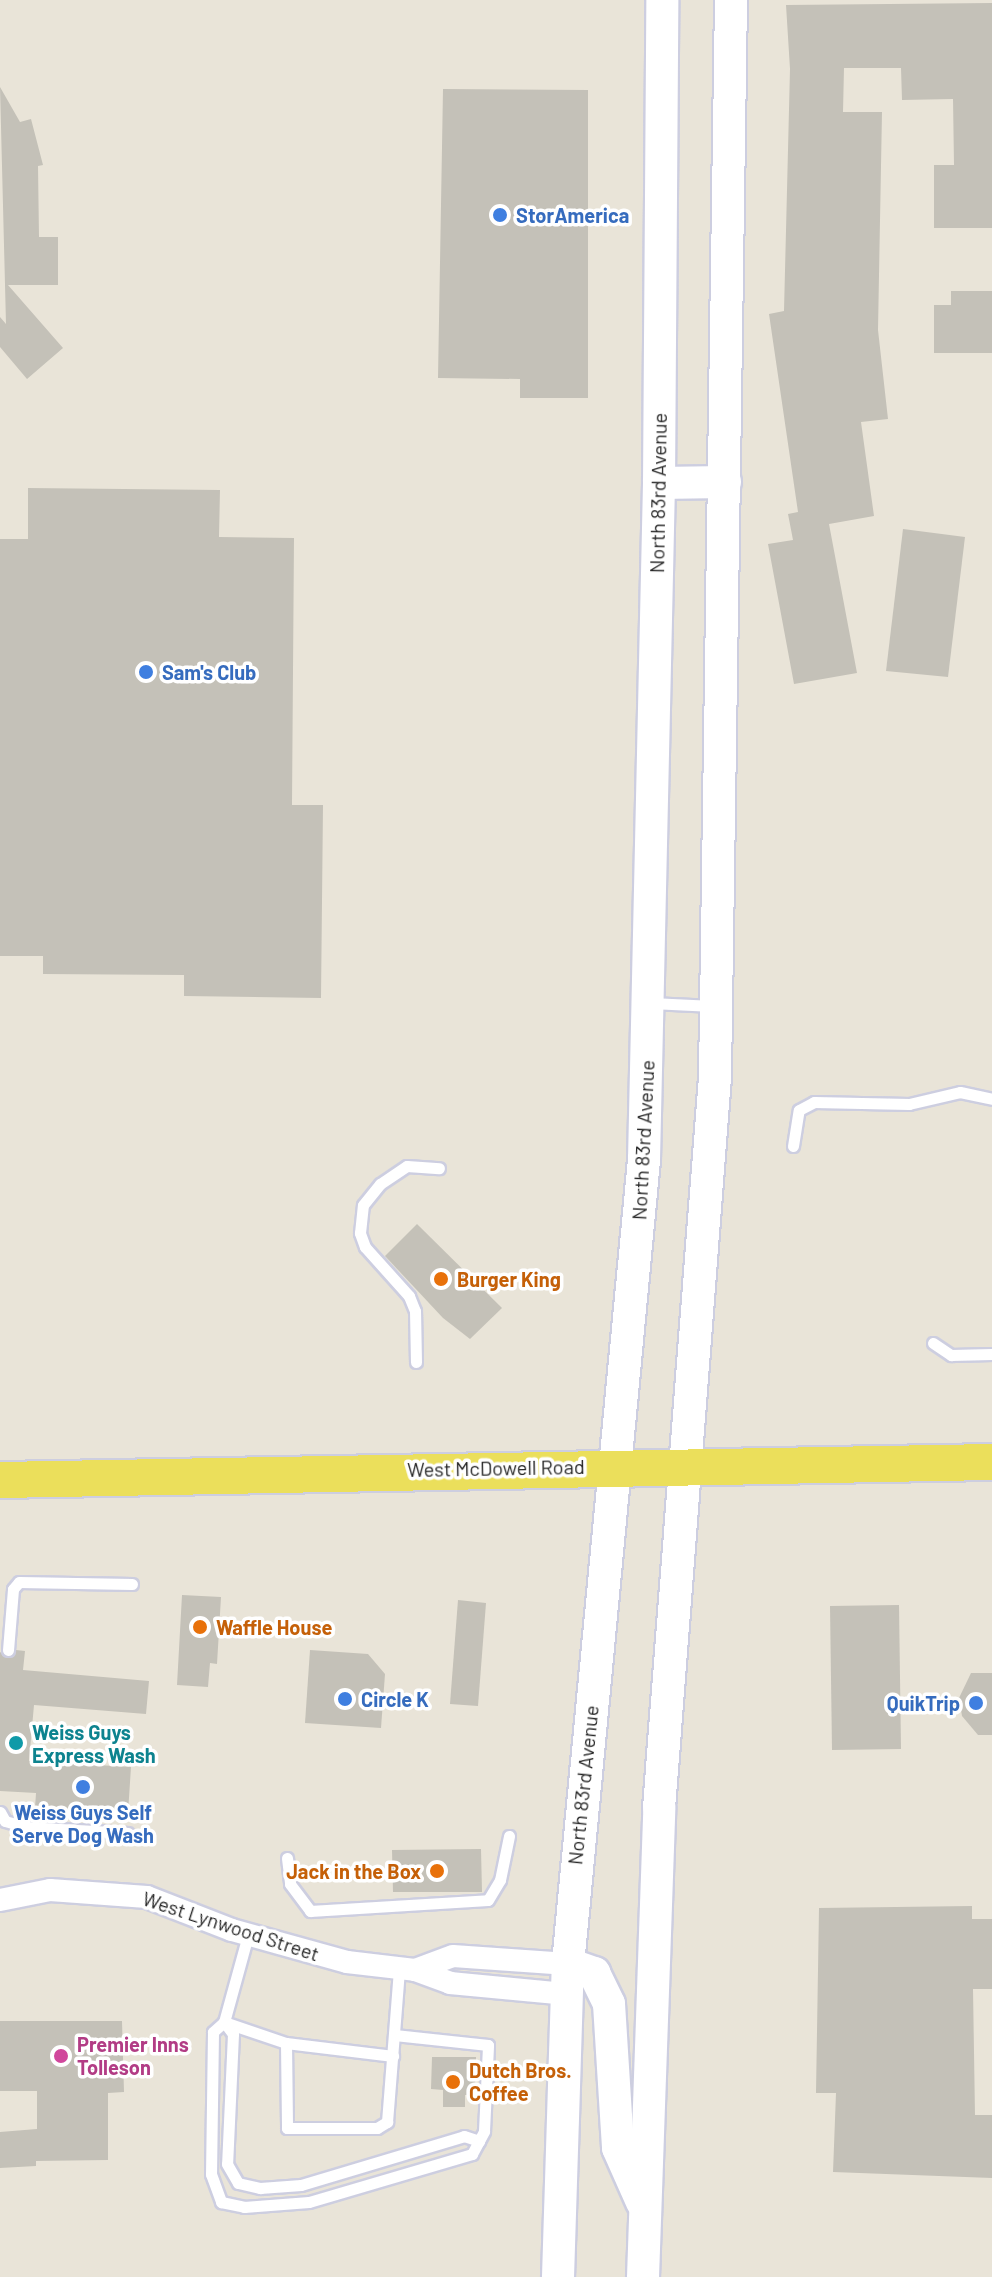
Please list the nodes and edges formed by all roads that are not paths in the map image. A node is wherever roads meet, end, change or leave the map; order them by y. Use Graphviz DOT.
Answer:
graph roads {
  1 [pos="662,0"];
  2 [pos="731,0"];
  3 [pos="725,482"];
  4 [pos="659,483"];
  5 [pos="649,1003"];
  6 [pos="718,1007"];
  7 [pos="992,1099"];
  8 [pos="793,1146"];
  9 [pos="439,1168"];
  10 [pos="933,1343"];
  11 [pos="992,1354"];
  12 [pos="416,1362"];
  13 [pos="992,1462"];
  14 [pos="688,1464"];
  15 [pos="619,1465"];
  16 [pos="0,1480"];
  17 [pos="132,1584"];
  18 [pos="8,1650"];
  19 [pos="0,1812"];
  20 [pos="128,1833"];
  21 [pos="509,1836"];
  22 [pos="287,1858"];
  23 [pos="0,1900"];
  24 [pos="248,1935"];
  25 [pos="407,1969"];
  26 [pos="568,1979"];
  27 [pos="224,2022"];
  28 [pos="395,2035"];
  29 [pos="286,2043"];
  30 [pos="393,2056"];
  31 [pos="479,2141"];
  32 [pos="644,2209"];
  33 [pos="558,2267"];
  34 [pos="643,2276"];
  1 -- 4 [label="main road, North 83rd Avenue"];
  2 -- 3 [label="main road"];
  3 -- 4 [label="main road"];
  3 -- 6 [label="main road"];
  4 -- 5 [label="main road, North 83rd Avenue"];
  5 -- 6 [label="lane"];
  5 -- 15 [label="main road, North 83rd Avenue"];
  6 -- 14 [label="main road"];
  7 -- 8 [label="lane"];
  9 -- 12 [label="lane"];
  10 -- 11 [label="lane"];
  13 -- 14 [label="main road, West McDowell Road"];
  14 -- 15 [label="main road, West McDowell Road"];
  14 -- 32 [label="main road"];
  15 -- 16 [label="main road, West McDowell Road"];
  15 -- 26 [label="main road, North 83rd Avenue"];
  17 -- 18 [label="lane"];
  19 -- 20 [label="lane"];
  21 -- 22 [label="lane"];
  23 -- 24 [label="street, West Lynwood Street"];
  24 -- 25 [label="street, West Lynwood Street"];
  24 -- 27 [label="lane"];
  25 -- 26 [label="street, West Lynwood Street"];
  25 -- 28 [label="lane"];
  26 -- 32 [label="main road"];
  26 -- 33 [label="main road, North 83rd Avenue"];
  27 -- 29 [label="lane"];
  27 -- 31 [label="lane"];
  27 -- 31 [label="lane"];
  28 -- 30 [label="lane"];
  28 -- 31 [label="lane"];
  29 -- 30 [label="lane"];
  29 -- 30 [label="lane"];
  32 -- 34 [label="main road"];
}
